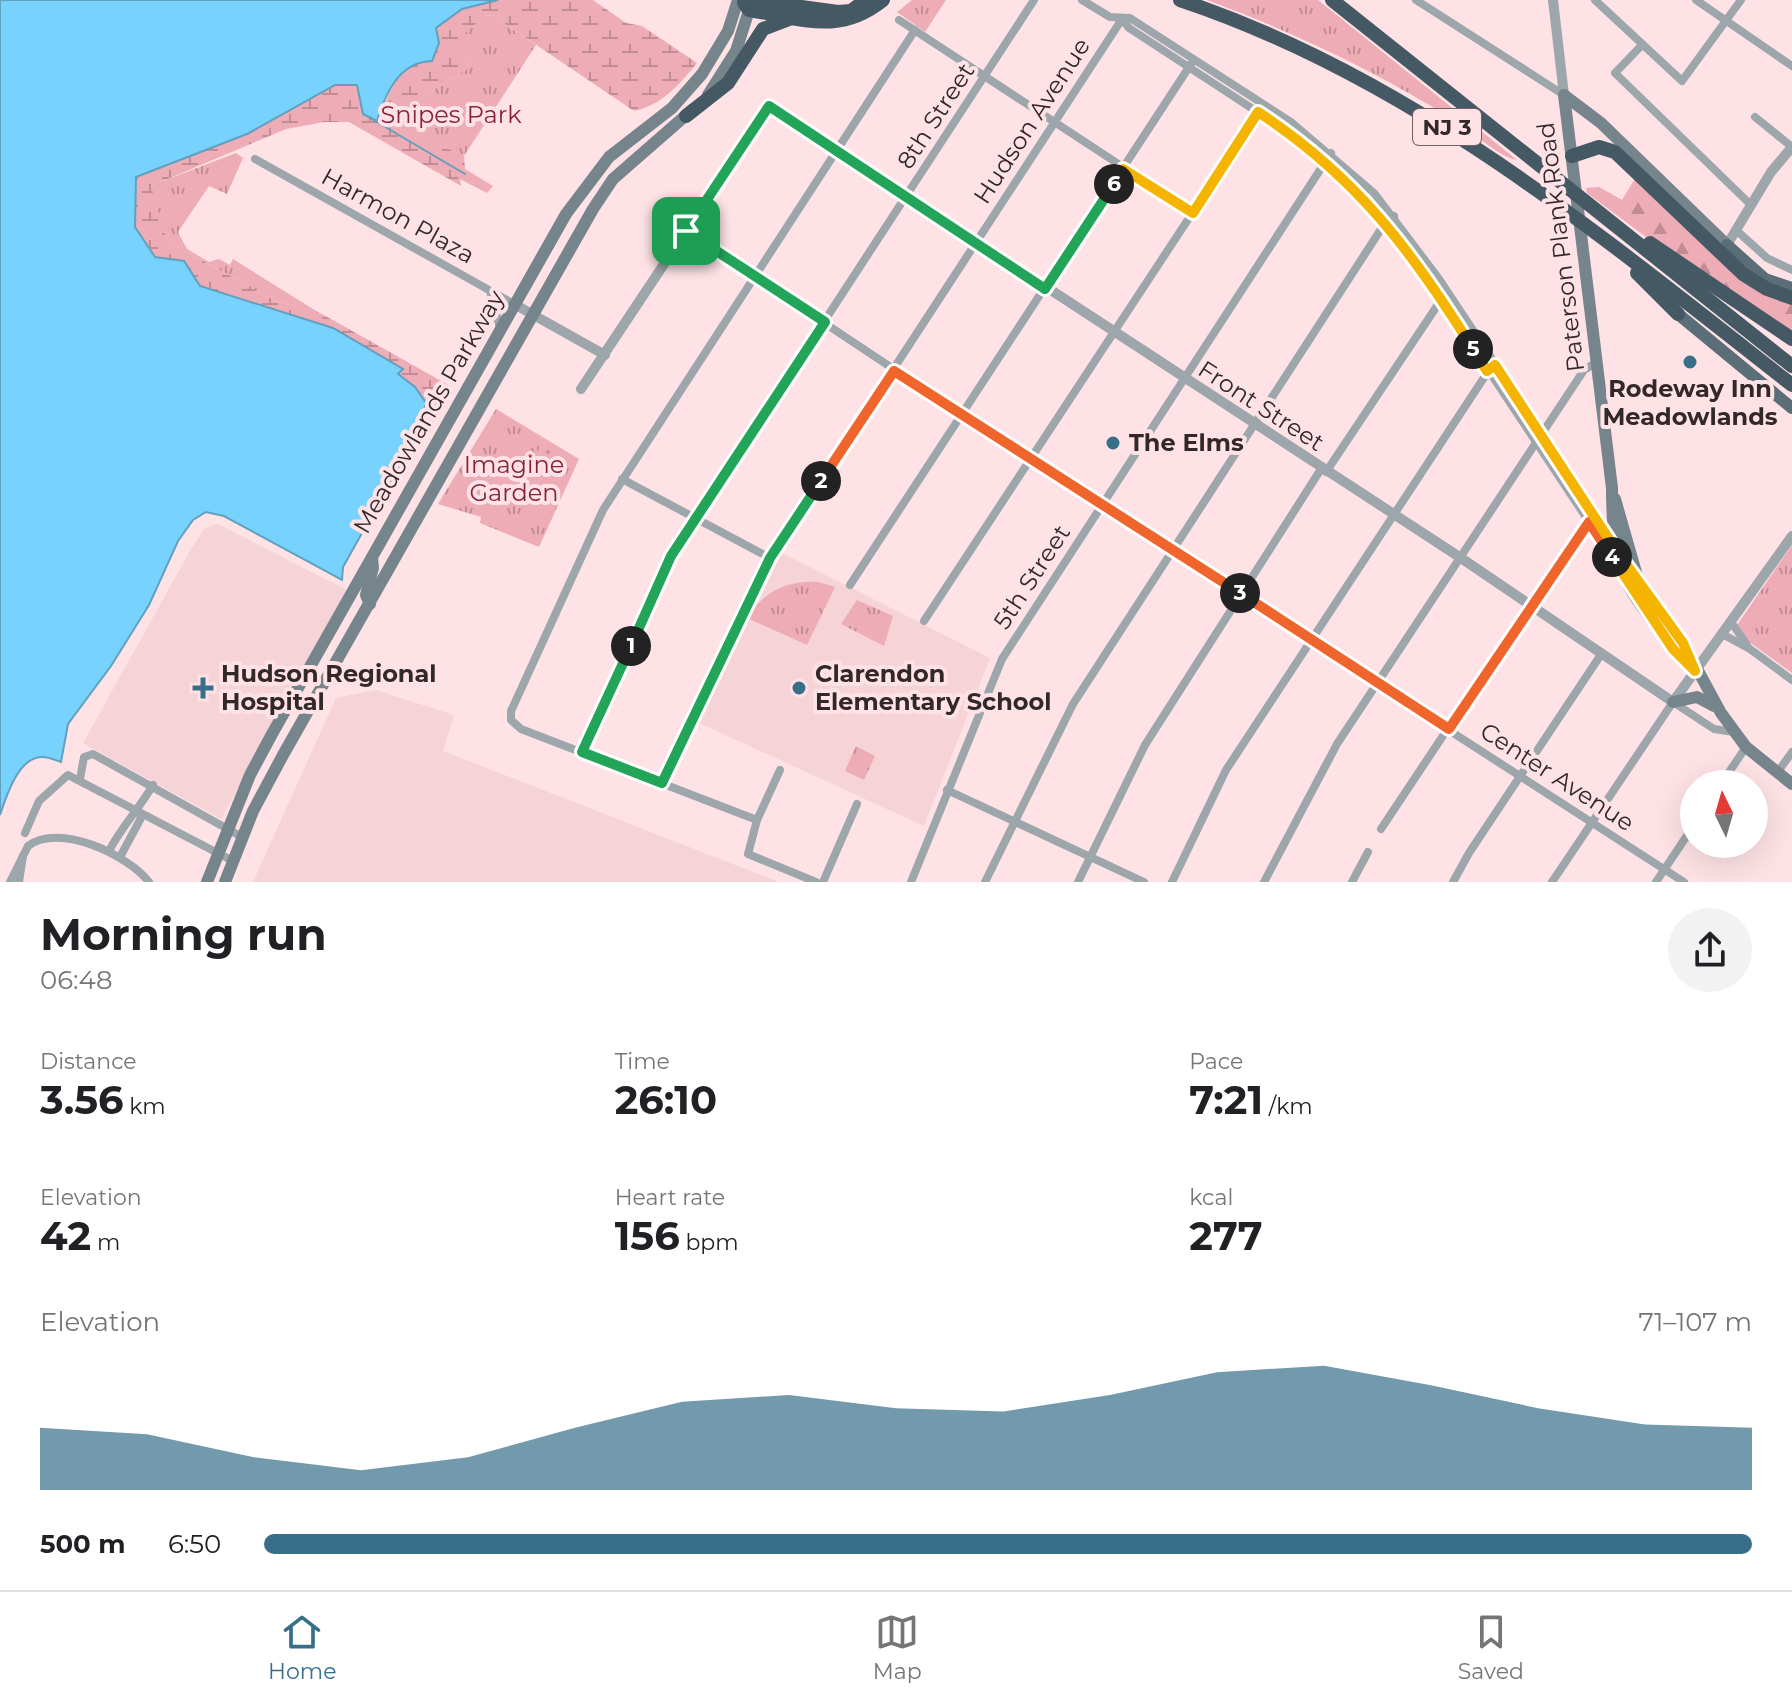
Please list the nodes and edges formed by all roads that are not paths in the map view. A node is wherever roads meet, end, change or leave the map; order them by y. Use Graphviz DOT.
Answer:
graph roads {
  1 [pos="778,0"];
  2 [pos="866,0"];
  3 [pos="883,0"];
  4 [pos="1034,0"];
  5 [pos="1082,0"];
  6 [pos="1180,0"];
  7 [pos="1332,0"];
  8 [pos="1416,0"];
  9 [pos="1553,0"];
  10 [pos="1595,0"];
  11 [pos="1696,0"];
  12 [pos="1741,0"];
  13 [pos="747,2"];
  14 [pos="797,12"];
  15 [pos="1122,19"];
  16 [pos="899,20"];
  17 [pos="1727,21"];
  18 [pos="915,30"];
  19 [pos="1641,46"];
  20 [pos="1191,63"];
  21 [pos="1792,66"];
  22 [pos="986,78"];
  23 [pos="1230,82"];
  24 [pos="1224,90"];
  25 [pos="1564,95"];
  26 [pos="1265,104"];
  27 [pos="679,112"];
  28 [pos="1258,112"];
  29 [pos="1755,117"];
  30 [pos="1054,122"];
  31 [pos="1298,133"];
  32 [pos="1792,147"];
  33 [pos="837,151"];
  34 [pos="1328,157"];
  35 [pos="255,159"];
  36 [pos="1572,161"];
  37 [pos="1123,169"];
  38 [pos="1558,180"];
  39 [pos="1360,186"];
  40 [pos="907,196"];
  41 [pos="1751,205"];
  42 [pos="1193,213"];
  43 [pos="1394,216"];
  44 [pos="1385,223"];
  45 [pos="1736,230"];
  46 [pos="686,231"];
  47 [pos="1603,239"];
  48 [pos="976,243"];
  49 [pos="1727,245"];
  50 [pos="1792,270"];
  51 [pos="754,277"];
  52 [pos="1792,288"];
  53 [pos="1045,289"];
  54 [pos="490,291"];
  55 [pos="1444,296"];
  56 [pos="1792,298"];
  57 [pos="514,304"];
  58 [pos="1678,314"];
  59 [pos="533,315"];
  60 [pos="825,322"];
  61 [pos="500,330"];
  62 [pos="1115,335"];
  63 [pos="1792,342"];
  64 [pos="605,355"];
  65 [pos="1597,362"];
  66 [pos="1792,366"];
  67 [pos="1491,368"];
  68 [pos="894,371"];
  69 [pos="1599,377"];
  70 [pos="1185,380"];
  71 [pos="1577,380"];
  72 [pos="1792,385"];
  73 [pos="581,389"];
  74 [pos="1792,408"];
  75 [pos="963,416"];
  76 [pos="1252,424"];
  77 [pos="1539,440"];
  78 [pos="1032,461"];
  79 [pos="1324,471"];
  80 [pos="622,479"];
  81 [pos="1612,488"];
  82 [pos="1102,506"];
  83 [pos="1391,515"];
  84 [pos="695,520"];
  85 [pos="1589,522"];
  86 [pos="1604,529"];
  87 [pos="1792,536"];
  88 [pos="1171,549"];
  89 [pos="1618,553"];
  90 [pos="372,556"];
  91 [pos="770,558"];
  92 [pos="1461,558"];
  93 [pos="1621,572"];
  94 [pos="1637,576"];
  95 [pos="850,585"];
  96 [pos="1240,593"];
  97 [pos="1647,602"];
  98 [pos="370,604"];
  99 [pos="1531,606"];
  100 [pos="924,621"];
  101 [pos="1731,622"];
  102 [pos="1722,634"];
  103 [pos="1311,639"];
  104 [pos="1750,649"];
  105 [pos="1602,653"];
  106 [pos="1695,671"];
  107 [pos="1792,680"];
  108 [pos="1378,683"];
  109 [pos="1673,702"];
  110 [pos="1718,709"];
  111 [pos="1449,729"];
  112 [pos="1734,732"];
  113 [pos="1746,747"];
  114 [pos="582,752"];
  115 [pos="1792,752"];
  116 [pos="780,770"];
  117 [pos="1730,770"];
  118 [pos="1777,773"];
  119 [pos="1519,777"];
  120 [pos="80,779"];
  121 [pos="662,783"];
  122 [pos="1792,784"];
  123 [pos="153,785"];
  124 [pos="947,790"];
  125 [pos="857,804"];
  126 [pos="138,809"];
  127 [pos="757,820"];
  128 [pos="1015,821"];
  129 [pos="1591,825"];
  130 [pos="1381,829"];
  131 [pos="227,830"];
  132 [pos="25,833"];
  133 [pos="242,837"];
  134 [pos="1680,846"];
  135 [pos="109,851"];
  136 [pos="1368,852"];
  137 [pos="218,853"];
  138 [pos="23,855"];
  139 [pos="1091,856"];
  140 [pos="120,857"];
  141 [pos="233,861"];
  142 [pos="1664,869"];
  143 [pos="10,882"];
  144 [pos="19,882"];
  145 [pos="149,882"];
  146 [pos="207,882"];
  147 [pos="225,882"];
  148 [pos="816,882"];
  149 [pos="823,882"];
  150 [pos="911,882"];
  151 [pos="985,882"];
  152 [pos="1078,882"];
  153 [pos="1144,882"];
  154 [pos="1172,882"];
  155 [pos="1264,882"];
  156 [pos="1352,882"];
  157 [pos="1453,882"];
  158 [pos="1552,882"];
  159 [pos="1656,882"];
  160 [pos="1684,882"];
  1 -- 14 [label="highway"];
  2 -- 14 [label="highway"];
  3 -- 14 [label="highway"];
  4 -- 22 [label="street, 8th Street"];
  5 -- 15 [label="street"];
  6 -- 47 [label="highway, NJ 3"];
  7 -- 38 [label="highway, NJ 3"];
  8 -- 25 [label="street"];
  9 -- 25 [label="street, Paterson Plank Road"];
  10 -- 19 [label="street"];
  11 -- 17 [label="street"];
  12 -- 17 [label="street"];
  13 -- 14 [label="highway"];
  13 -- 27 [label="main road"];
  14 -- 27 [label="highway"];
  15 -- 20 [label="street"];
  15 -- 30 [label="street, Hudson Avenue"];
  16 -- 18 [label="street"];
  17 -- 19 [label="street"];
  17 -- 21 [label="street"];
  18 -- 22 [label="street"];
  18 -- 33 [label="street"];
  19 -- 41 [label="street"];
  20 -- 23 [label="street"];
  20 -- 24 [label="street"];
  20 -- 37 [label="street"];
  22 -- 30 [label="street"];
  22 -- 40 [label="street, 8th Street"];
  23 -- 24 [label="street"];
  23 -- 26 [label="street"];
  24 -- 28 [label="street"];
  25 -- 36 [label="main road, Paterson Plank Road"];
  25 -- 49 [label="main road"];
  26 -- 28 [label="street"];
  26 -- 31 [label="street"];
  27 -- 57 [label="main road, Meadowlands Parkway"];
  27 -- 59 [label="main road, Meadowlands Parkway"];
  28 -- 31 [label="street"];
  28 -- 42 [label="street"];
  29 -- 32 [label="street"];
  30 -- 37 [label="street"];
  30 -- 48 [label="street, Hudson Avenue"];
  31 -- 34 [label="street"];
  32 -- 41 [label="street"];
  33 -- 40 [label="street, Front Street"];
  33 -- 46 [label="street, Front Street"];
  33 -- 51 [label="street"];
  34 -- 39 [label="street"];
  34 -- 70 [label="street, 5th Street"];
  35 -- 54 [label="street, Harmon Plaza"];
  36 -- 56 [label="highway"];
  36 -- 65 [label="main road, Paterson Plank Road"];
  37 -- 42 [label="street"];
  37 -- 53 [label="street"];
  38 -- 63 [label="highway, NJ 3"];
  38 -- 66 [label="highway, NJ 3"];
  39 -- 43 [label="street"];
  39 -- 44 [label="street"];
  40 -- 48 [label="street, Front Street"];
  40 -- 60 [label="street, 8th Street"];
  41 -- 45 [label="street"];
  42 -- 62 [label="street"];
  43 -- 44 [label="street"];
  43 -- 55 [label="street"];
  44 -- 55 [label="street"];
  44 -- 76 [label="street"];
  45 -- 49 [label="street"];
  45 -- 50 [label="street"];
  46 -- 51 [label="street, Center Avenue"];
  46 -- 64 [label="street"];
  47 -- 58 [label="highway, NJ 3"];
  47 -- 72 [label="highway, NJ 3"];
  48 -- 53 [label="street, Front Street"];
  48 -- 68 [label="street, Hudson Avenue"];
  49 -- 52 [label="main road"];
  51 -- 60 [label="street, Center Avenue"];
  51 -- 80 [label="street"];
  53 -- 62 [label="street, Front Street"];
  53 -- 75 [label="street"];
  54 -- 57 [label="street, Harmon Plaza"];
  54 -- 61 [label="street"];
  55 -- 67 [label="street"];
  55 -- 79 [label="street"];
  57 -- 59 [label="street, Harmon Plaza"];
  57 -- 61 [label="main road, Meadowlands Parkway"];
  58 -- 74 [label="main road, NJ 3"];
  59 -- 64 [label="street, Harmon Plaza"];
  59 -- 98 [label="main road, Meadowlands Parkway"];
  60 -- 68 [label="street, Center Avenue"];
  60 -- 84 [label="street, 8th Street"];
  61 -- 90 [label="main road, Meadowlands Parkway"];
  62 -- 70 [label="street, Front Street"];
  62 -- 78 [label="street"];
  64 -- 73 [label="street"];
  65 -- 69 [label="main road, Paterson Plank Road"];
  65 -- 71 [label="street"];
  67 -- 77 [label="street"];
  67 -- 83 [label="street"];
  68 -- 75 [label="street, Center Avenue"];
  68 -- 91 [label="street, Hudson Avenue"];
  69 -- 71 [label="street"];
  69 -- 81 [label="main road, Paterson Plank Road"];
  70 -- 76 [label="street, Front Street"];
  70 -- 82 [label="street, 5th Street"];
  71 -- 77 [label="street"];
  75 -- 78 [label="street, Center Avenue"];
  75 -- 95 [label="street"];
  76 -- 79 [label="street, Front Street"];
  76 -- 88 [label="street"];
  77 -- 85 [label="street"];
  77 -- 86 [label="street"];
  77 -- 92 [label="street"];
  78 -- 82 [label="street, Center Avenue"];
  78 -- 100 [label="street"];
  79 -- 83 [label="street, Front Street"];
  79 -- 96 [label="street"];
  80 -- 84 [label="street"];
  80 -- 114 [label="street"];
  81 -- 89 [label="main road, Paterson Plank Road"];
  81 -- 94 [label="main road, Paterson Plank Road"];
  82 -- 88 [label="street, Center Avenue"];
  82 -- 124 [label="street, 5th Street"];
  83 -- 92 [label="street, Front Street"];
  83 -- 103 [label="street"];
  84 -- 91 [label="street"];
  84 -- 114 [label="street, 8th Street"];
  85 -- 86 [label="street"];
  85 -- 93 [label="street"];
  85 -- 99 [label="street"];
  86 -- 89 [label="street"];
  87 -- 101 [label="street"];
  88 -- 96 [label="street, Center Avenue"];
  88 -- 128 [label="street"];
  89 -- 93 [label="main road, Paterson Plank Road"];
  89 -- 94 [label="street"];
  90 -- 98 [label="main road"];
  90 -- 131 [label="main road, Meadowlands Parkway"];
  91 -- 121 [label="street, Hudson Avenue"];
  92 -- 99 [label="street, Front Street"];
  92 -- 108 [label="street"];
  93 -- 97 [label="main road"];
  94 -- 97 [label="main road, Paterson Plank Road"];
  96 -- 103 [label="street, Center Avenue"];
  96 -- 139 [label="street"];
  97 -- 106 [label="main road"];
  98 -- 133 [label="main road, Meadowlands Parkway"];
  99 -- 105 [label="street, Front Street"];
  99 -- 111 [label="street"];
  101 -- 102 [label="street"];
  101 -- 104 [label="street"];
  102 -- 104 [label="street"];
  102 -- 106 [label="street"];
  103 -- 108 [label="street, Center Avenue"];
  103 -- 154 [label="street"];
  104 -- 107 [label="street"];
  105 -- 109 [label="street, Front Street"];
  105 -- 119 [label="street"];
  106 -- 109 [label="street"];
  106 -- 110 [label="main road"];
  108 -- 111 [label="street, Center Avenue"];
  108 -- 155 [label="street"];
  109 -- 110 [label="main road"];
  109 -- 112 [label="street, Front Street"];
  109 -- 129 [label="street"];
  110 -- 112 [label="main road"];
  111 -- 119 [label="street, Center Avenue"];
  111 -- 130 [label="street"];
  112 -- 113 [label="main road"];
  113 -- 117 [label="street"];
  113 -- 118 [label="main road"];
  114 -- 121 [label="street"];
  115 -- 118 [label="street"];
  116 -- 127 [label="street"];
  118 -- 122 [label="main road"];
  119 -- 129 [label="street, Center Avenue"];
  119 -- 157 [label="street"];
  120 -- 123 [label="street"];
  120 -- 126 [label="street"];
  120 -- 132 [label="street"];
  121 -- 127 [label="street"];
  123 -- 126 [label="street"];
  123 -- 131 [label="street"];
  124 -- 128 [label="street"];
  124 -- 150 [label="street, 5th Street"];
  125 -- 149 [label="street"];
  126 -- 135 [label="street"];
  126 -- 137 [label="street"];
  126 -- 140 [label="street"];
  127 -- 148 [label="street"];
  128 -- 139 [label="street"];
  128 -- 151 [label="street"];
  129 -- 142 [label="street, Center Avenue"];
  129 -- 158 [label="street"];
  131 -- 133 [label="street"];
  131 -- 137 [label="main road, Meadowlands Parkway"];
  133 -- 141 [label="main road, Meadowlands Parkway"];
  134 -- 142 [label="street"];
  135 -- 138 [label="street"];
  135 -- 140 [label="street"];
  136 -- 156 [label="street"];
  137 -- 141 [label="street"];
  137 -- 146 [label="main road, Meadowlands Parkway"];
  138 -- 143 [label="street"];
  138 -- 144 [label="street"];
  139 -- 152 [label="street"];
  139 -- 153 [label="street"];
  140 -- 145 [label="street"];
  141 -- 147 [label="main road, Meadowlands Parkway"];
  142 -- 159 [label="street"];
  142 -- 160 [label="street, Center Avenue"];
}
